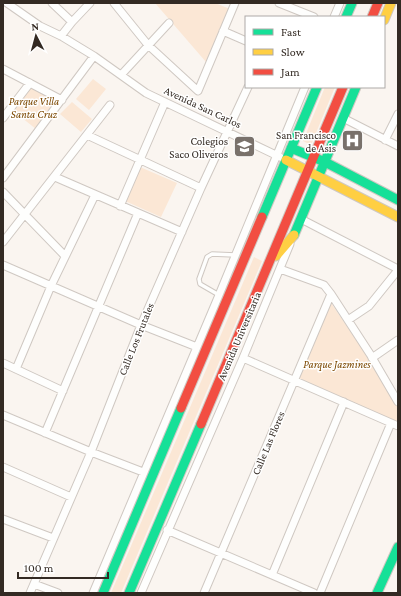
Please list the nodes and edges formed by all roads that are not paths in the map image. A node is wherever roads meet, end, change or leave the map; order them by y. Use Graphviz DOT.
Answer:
graph roads {
  1 [pos="7,3"];
  2 [pos="52,3"];
  3 [pos="90,3"];
  4 [pos="114,3"];
  5 [pos="235,3"];
  6 [pos="279,3"];
  7 [pos="340,3"];
  8 [pos="352,3"];
  9 [pos="373,3"];
  10 [pos="378,3"];
  11 [pos="288,5"];
  12 [pos="393,5"];
  13 [pos="312,16"];
  14 [pos="334,16"];
  15 [pos="346,16"];
  16 [pos="367,16"];
  17 [pos="372,16"];
  18 [pos="385,18"];
  19 [pos="72,22"];
  20 [pos="169,22"];
  21 [pos="223,31"];
  22 [pos="62,36"];
  23 [pos="245,41"];
  24 [pos="148,45"];
  25 [pos="94,56"];
  26 [pos="3,69"];
  27 [pos="121,75"];
  28 [pos="30,84"];
  29 [pos="248,88"];
  30 [pos="305,88"];
  31 [pos="317,88"];
  32 [pos="343,88"];
  33 [pos="356,88"];
  34 [pos="62,100"];
  35 [pos="165,102"];
  36 [pos="110,105"];
  37 [pos="398,114"];
  38 [pos="3,118"];
  39 [pos="343,118"];
  40 [pos="227,131"];
  41 [pos="87,135"];
  42 [pos="385,140"];
  43 [pos="282,144"];
  44 [pos="398,146"];
  45 [pos="296,147"];
  46 [pos="311,154"];
  47 [pos="276,155"];
  48 [pos="141,160"];
  49 [pos="325,162"];
  50 [pos="288,164"];
  51 [pos="304,172"];
  52 [pos="55,177"];
  53 [pos="318,177"];
  54 [pos="3,178"];
  55 [pos="201,188"];
  56 [pos="3,192"];
  57 [pos="95,195"];
  58 [pos="398,200"];
  59 [pos="120,206"];
  60 [pos="138,213"];
  61 [pos="24,215"];
  62 [pos="398,218"];
  63 [pos="301,219"];
  64 [pos="182,232"];
  65 [pos="294,235"];
  66 [pos="3,242"];
  67 [pos="235,255"];
  68 [pos="65,256"];
  69 [pos="269,264"];
  70 [pos="3,265"];
  71 [pos="280,269"];
  72 [pos="398,270"];
  73 [pos="51,286"];
  74 [pos="331,294"];
  75 [pos="219,296"];
  76 [pos="99,306"];
  77 [pos="348,320"];
  78 [pos="141,325"];
  79 [pos="398,340"];
  80 [pos="197,347"];
  81 [pos="243,358"];
  82 [pos="372,358"];
  83 [pos="3,363"];
  84 [pos="16,369"];
  85 [pos="295,380"];
  86 [pos="63,390"];
  87 [pos="344,402"];
  88 [pos="398,402"];
  89 [pos="3,415"];
  90 [pos="394,425"];
  91 [pos="45,433"];
  92 [pos="91,452"];
  93 [pos="3,467"];
  94 [pos="143,472"];
  95 [pos="71,497"];
  96 [pos="3,519"];
  97 [pos="167,530"];
  98 [pos="53,538"];
  99 [pos="398,547"];
  100 [pos="221,553"];
  101 [pos="272,575"];
  102 [pos="34,584"];
  103 [pos="30,593"];
  104 [pos="58,593"];
  105 [pos="93,593"];
  106 [pos="103,593"];
  107 [pos="129,593"];
  108 [pos="141,593"];
  109 [pos="204,593"];
  110 [pos="314,593"];
  111 [pos="320,593"];
  112 [pos="377,593"];
  1 -- 22 [label="street, Avenida San Carlos"];
  2 -- 19 [label="street"];
  3 -- 19 [label="street"];
  4 -- 24 [label="street"];
  5 -- 21 [label="street"];
  6 -- 11 [label="street"];
  7 -- 14 [label="street"];
  8 -- 15 [label="main road"];
  9 -- 16 [label="lane"];
  10 -- 17 [label="main road"];
  11 -- 13 [label="street"];
  12 -- 18 [label="main road"];
  19 -- 22 [label="street"];
  20 -- 24 [label="street"];
  21 -- 23 [label="street"];
  21 -- 24 [label="street"];
  22 -- 25 [label="street, Avenida San Carlos"];
  24 -- 27 [label="street"];
  25 -- 27 [label="street, Avenida San Carlos"];
  25 -- 34 [label="street"];
  26 -- 28 [label="street"];
  27 -- 35 [label="street, Avenida San Carlos"];
  28 -- 34 [label="street"];
  28 -- 38 [label="street"];
  29 -- 40 [label="street, Calle Los Frutales"];
  30 -- 43 [label="street"];
  31 -- 45 [label="main road"];
  32 -- 46 [label="main road, Avenida Universitaria"];
  33 -- 39 [label="main road, Avenida Universitaria"];
  34 -- 54 [label="street"];
  35 -- 40 [label="street, Avenida San Carlos"];
  35 -- 48 [label="street"];
  36 -- 41 [label="street"];
  37 -- 42 [label="street"];
  39 -- 42 [label="street"];
  39 -- 49 [label="main road, Avenida Universitaria"];
  40 -- 47 [label="street, Avenida San Carlos"];
  40 -- 55 [label="street, Calle Los Frutales"];
  41 -- 48 [label="street"];
  41 -- 52 [label="street"];
  42 -- 44 [label="street"];
  43 -- 45 [label="street"];
  43 -- 47 [label="street"];
  45 -- 46 [label="main road"];
  45 -- 50 [label="main road"];
  46 -- 49 [label="main road"];
  46 -- 51 [label="main road, Avenida Universitaria"];
  47 -- 50 [label="street, Avenida San Carlos"];
  47 -- 67 [label="street"];
  48 -- 55 [label="street"];
  48 -- 59 [label="street"];
  49 -- 53 [label="main road, Avenida Universitaria"];
  49 -- 58 [label="main road"];
  50 -- 51 [label="main road, Avenida San Carlos"];
  50 -- 106 [label="main road"];
  51 -- 53 [label="main road, Avenida San Carlos"];
  51 -- 69 [label="main road, Avenida Universitaria"];
  52 -- 57 [label="street"];
  52 -- 61 [label="street"];
  53 -- 62 [label="main road, Avenida San Carlos"];
  53 -- 63 [label="main road, Avenida Universitaria"];
  55 -- 64 [label="street, Calle Los Frutales"];
  56 -- 61 [label="street"];
  57 -- 59 [label="street"];
  57 -- 68 [label="street"];
  59 -- 60 [label="street"];
  60 -- 64 [label="street"];
  60 -- 76 [label="street"];
  61 -- 66 [label="street"];
  61 -- 68 [label="street"];
  63 -- 65 [label="main road, Avenida Universitaria"];
  63 -- 72 [label="street"];
  64 -- 78 [label="street, Calle Los Frutales"];
  65 -- 69 [label="main road"];
  65 -- 71 [label="street, Avenida Universitaria"];
  67 -- 75 [label="street"];
  67 -- 75 [label="lane"];
  68 -- 73 [label="street"];
  69 -- 107 [label="main road, Avenida Universitaria"];
  70 -- 73 [label="street"];
  71 -- 74 [label="street"];
  71 -- 81 [label="street, Avenida Universitaria"];
  72 -- 77 [label="street"];
  73 -- 76 [label="street"];
  73 -- 84 [label="street"];
  74 -- 77 [label="street"];
  74 -- 85 [label="street, Calle Las Flores"];
  75 -- 80 [label="street"];
  76 -- 78 [label="street"];
  76 -- 86 [label="street"];
  77 -- 82 [label="street"];
  78 -- 80 [label="street"];
  78 -- 92 [label="street, Calle Los Frutales"];
  79 -- 82 [label="street"];
  80 -- 94 [label="street"];
  81 -- 85 [label="street"];
  81 -- 97 [label="street, Avenida Universitaria"];
  82 -- 88 [label="street"];
  83 -- 84 [label="street"];
  84 -- 86 [label="street"];
  85 -- 87 [label="street"];
  85 -- 100 [label="street, Calle Las Flores"];
  86 -- 91 [label="street"];
  87 -- 90 [label="street"];
  87 -- 101 [label="street"];
  89 -- 91 [label="street"];
  90 -- 111 [label="street"];
  91 -- 92 [label="street"];
  92 -- 94 [label="street"];
  92 -- 95 [label="street, Calle Los Frutales"];
  93 -- 95 [label="street"];
  94 -- 105 [label="street"];
  95 -- 98 [label="street, Calle Los Frutales"];
  96 -- 98 [label="street"];
  97 -- 100 [label="street"];
  97 -- 108 [label="street, Avenida Universitaria"];
  98 -- 102 [label="street, Calle Los Frutales"];
  99 -- 112 [label="main road"];
  100 -- 101 [label="street"];
  100 -- 109 [label="street, Calle Las Flores"];
  101 -- 110 [label="street"];
  102 -- 103 [label="street, Calle Los Frutales"];
  102 -- 104 [label="street"];
}
